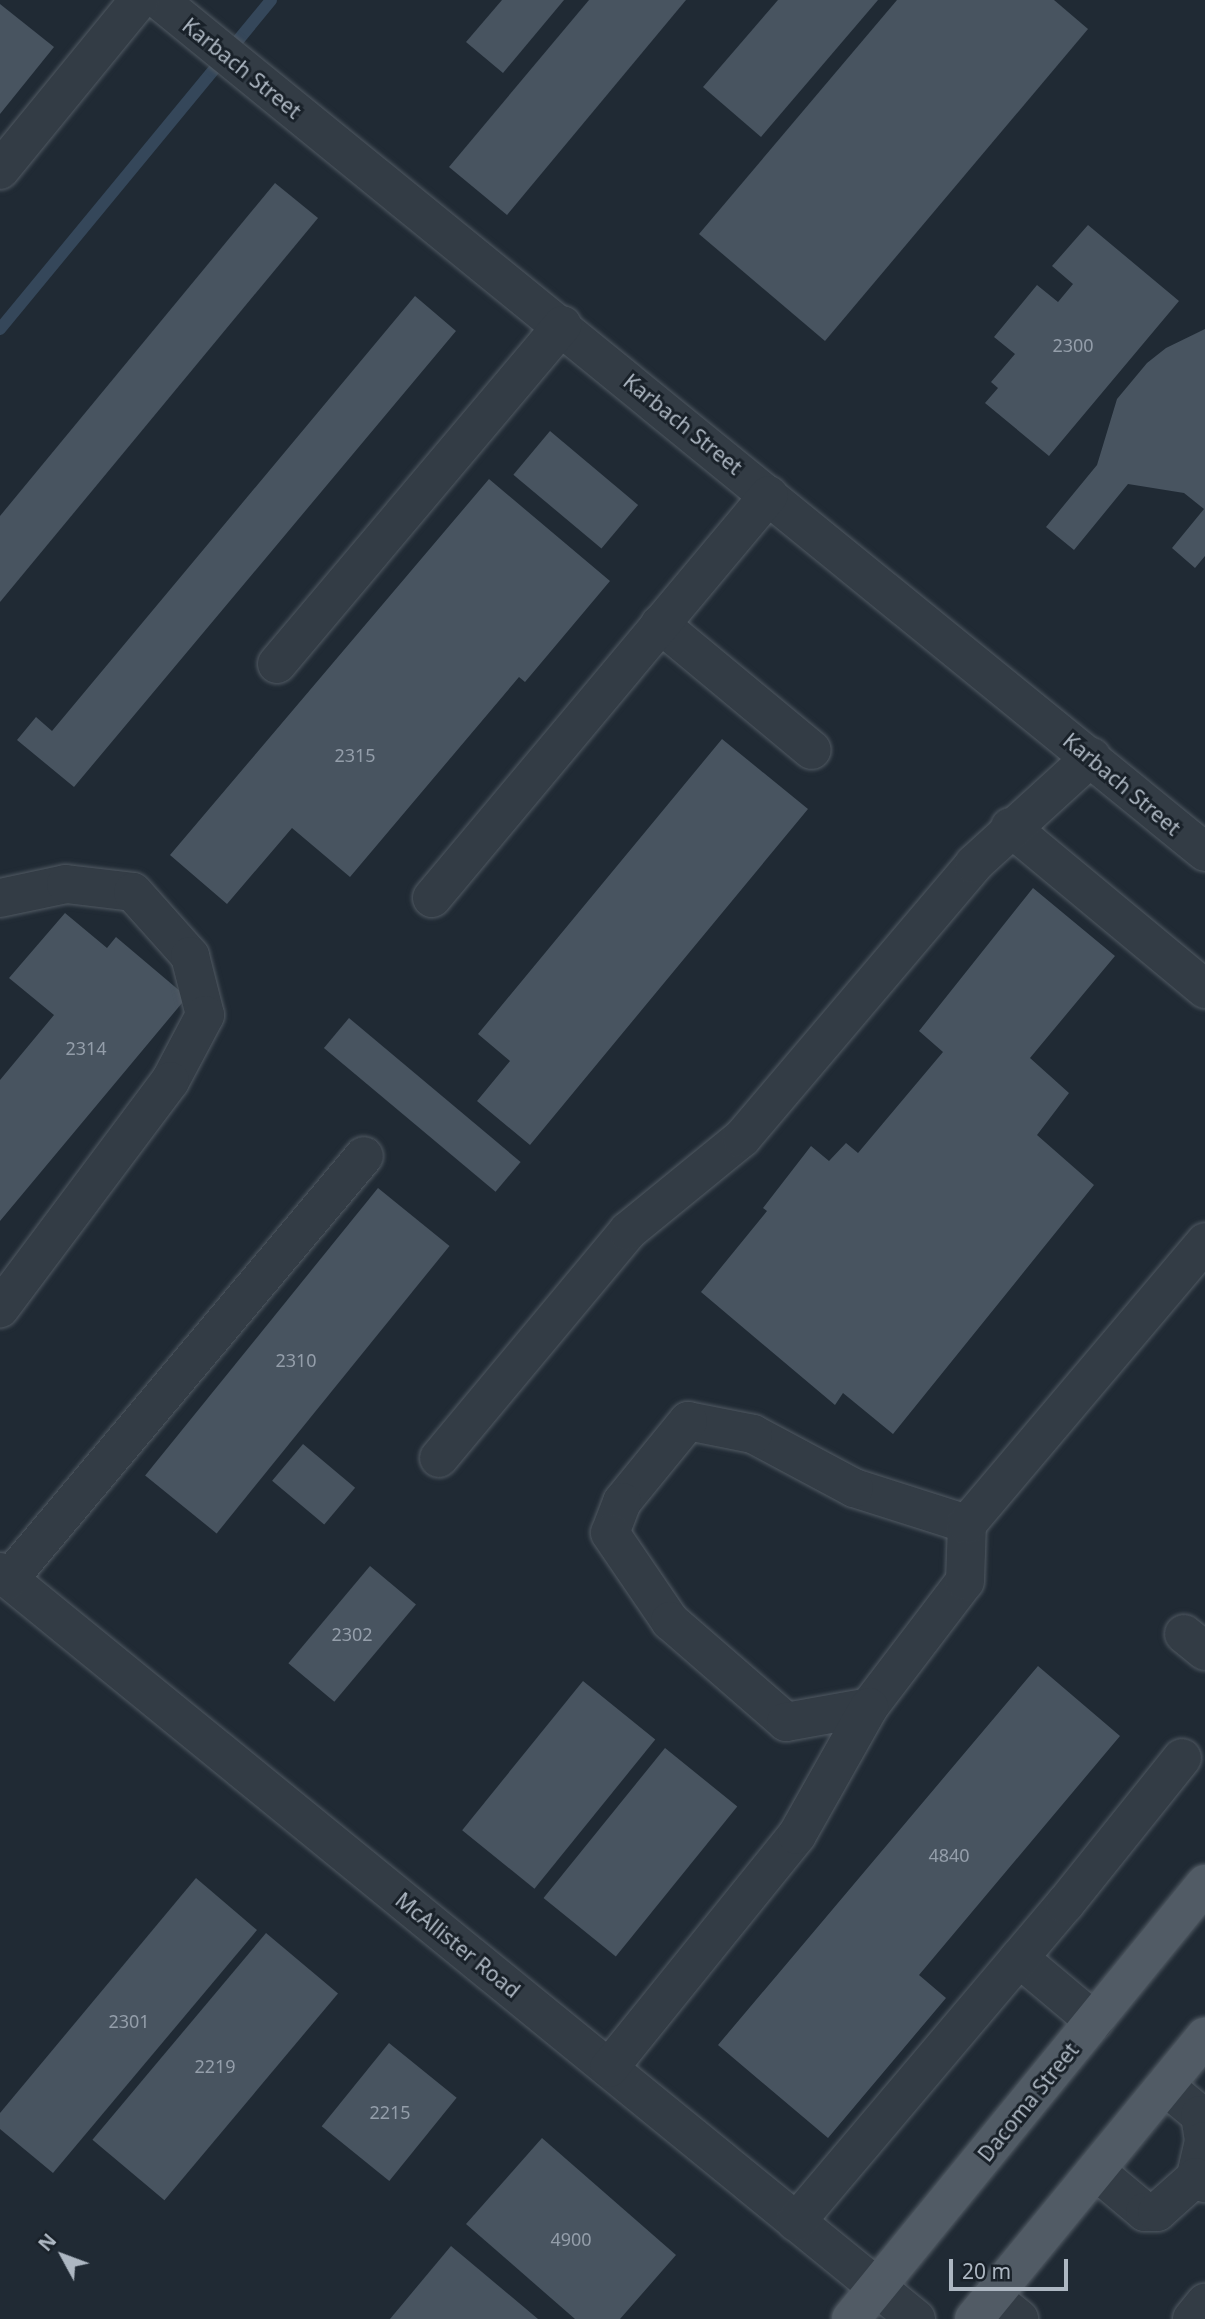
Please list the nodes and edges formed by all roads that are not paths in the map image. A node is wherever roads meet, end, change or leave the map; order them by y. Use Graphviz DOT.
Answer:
graph roads {
  1 [pos="139,0"];
  2 [pos="173,12"];
  3 [pos="0,170"];
  4 [pos="562,325"];
  5 [pos="769,495"];
  6 [pos="660,624"];
  7 [pos="277,664"];
  8 [pos="812,751"];
  9 [pos="1091,757"];
  10 [pos="1010,827"];
  11 [pos="1205,852"];
  12 [pos="0,898"];
  13 [pos="432,898"];
  14 [pos="1204,989"];
  15 [pos="364,1156"];
  16 [pos="1205,1242"];
  17 [pos="0,1308"];
  18 [pos="439,1458"];
  19 [pos="967,1524"];
  20 [pos="4,1575"];
  21 [pos="869,1707"];
  22 [pos="1182,1758"];
  23 [pos="1205,1884"];
  24 [pos="1019,1958"];
  25 [pos="1094,2021"];
  26 [pos="1205,2037"];
  27 [pos="608,2068"];
  28 [pos="1165,2086"];
  29 [pos="1096,2171"];
  30 [pos="1200,2180"];
  31 [pos="796,2222"];
  32 [pos="878,2288"];
  33 [pos="1205,2303"];
  34 [pos="995,2312"];
  35 [pos="851,2319"];
  36 [pos="916,2319"];
  37 [pos="1192,2319"];
  1 -- 3 [label="street"];
  2 -- 4 [label="street, Karbach Street"];
  4 -- 5 [label="street, Karbach Street"];
  4 -- 7 [label="street"];
  5 -- 6 [label="street"];
  5 -- 9 [label="street, Karbach Street"];
  6 -- 8 [label="street"];
  6 -- 13 [label="street"];
  9 -- 10 [label="street"];
  9 -- 11 [label="street, Karbach Street"];
  10 -- 14 [label="street"];
  10 -- 18 [label="street"];
  12 -- 17 [label="street"];
  15 -- 20 [label="street"];
  16 -- 19 [label="street"];
  19 -- 21 [label="street"];
  19 -- 21 [label="street"];
  20 -- 27 [label="street, McAllister Road"];
  21 -- 27 [label="street"];
  22 -- 24 [label="street"];
  23 -- 25 [label="main road, Dacoma Street"];
  24 -- 25 [label="street"];
  24 -- 31 [label="street"];
  25 -- 32 [label="main road, Dacoma Street"];
  26 -- 28 [label="main road"];
  27 -- 31 [label="street, McAllister Road"];
  28 -- 29 [label="main road"];
  28 -- 30 [label="street"];
  29 -- 30 [label="street"];
  29 -- 34 [label="main road"];
  31 -- 32 [label="street, McAllister Road"];
  32 -- 35 [label="main road, Dacoma Street"];
  32 -- 36 [label="street, McAllister Road"];
  33 -- 37 [label="street"];
}
